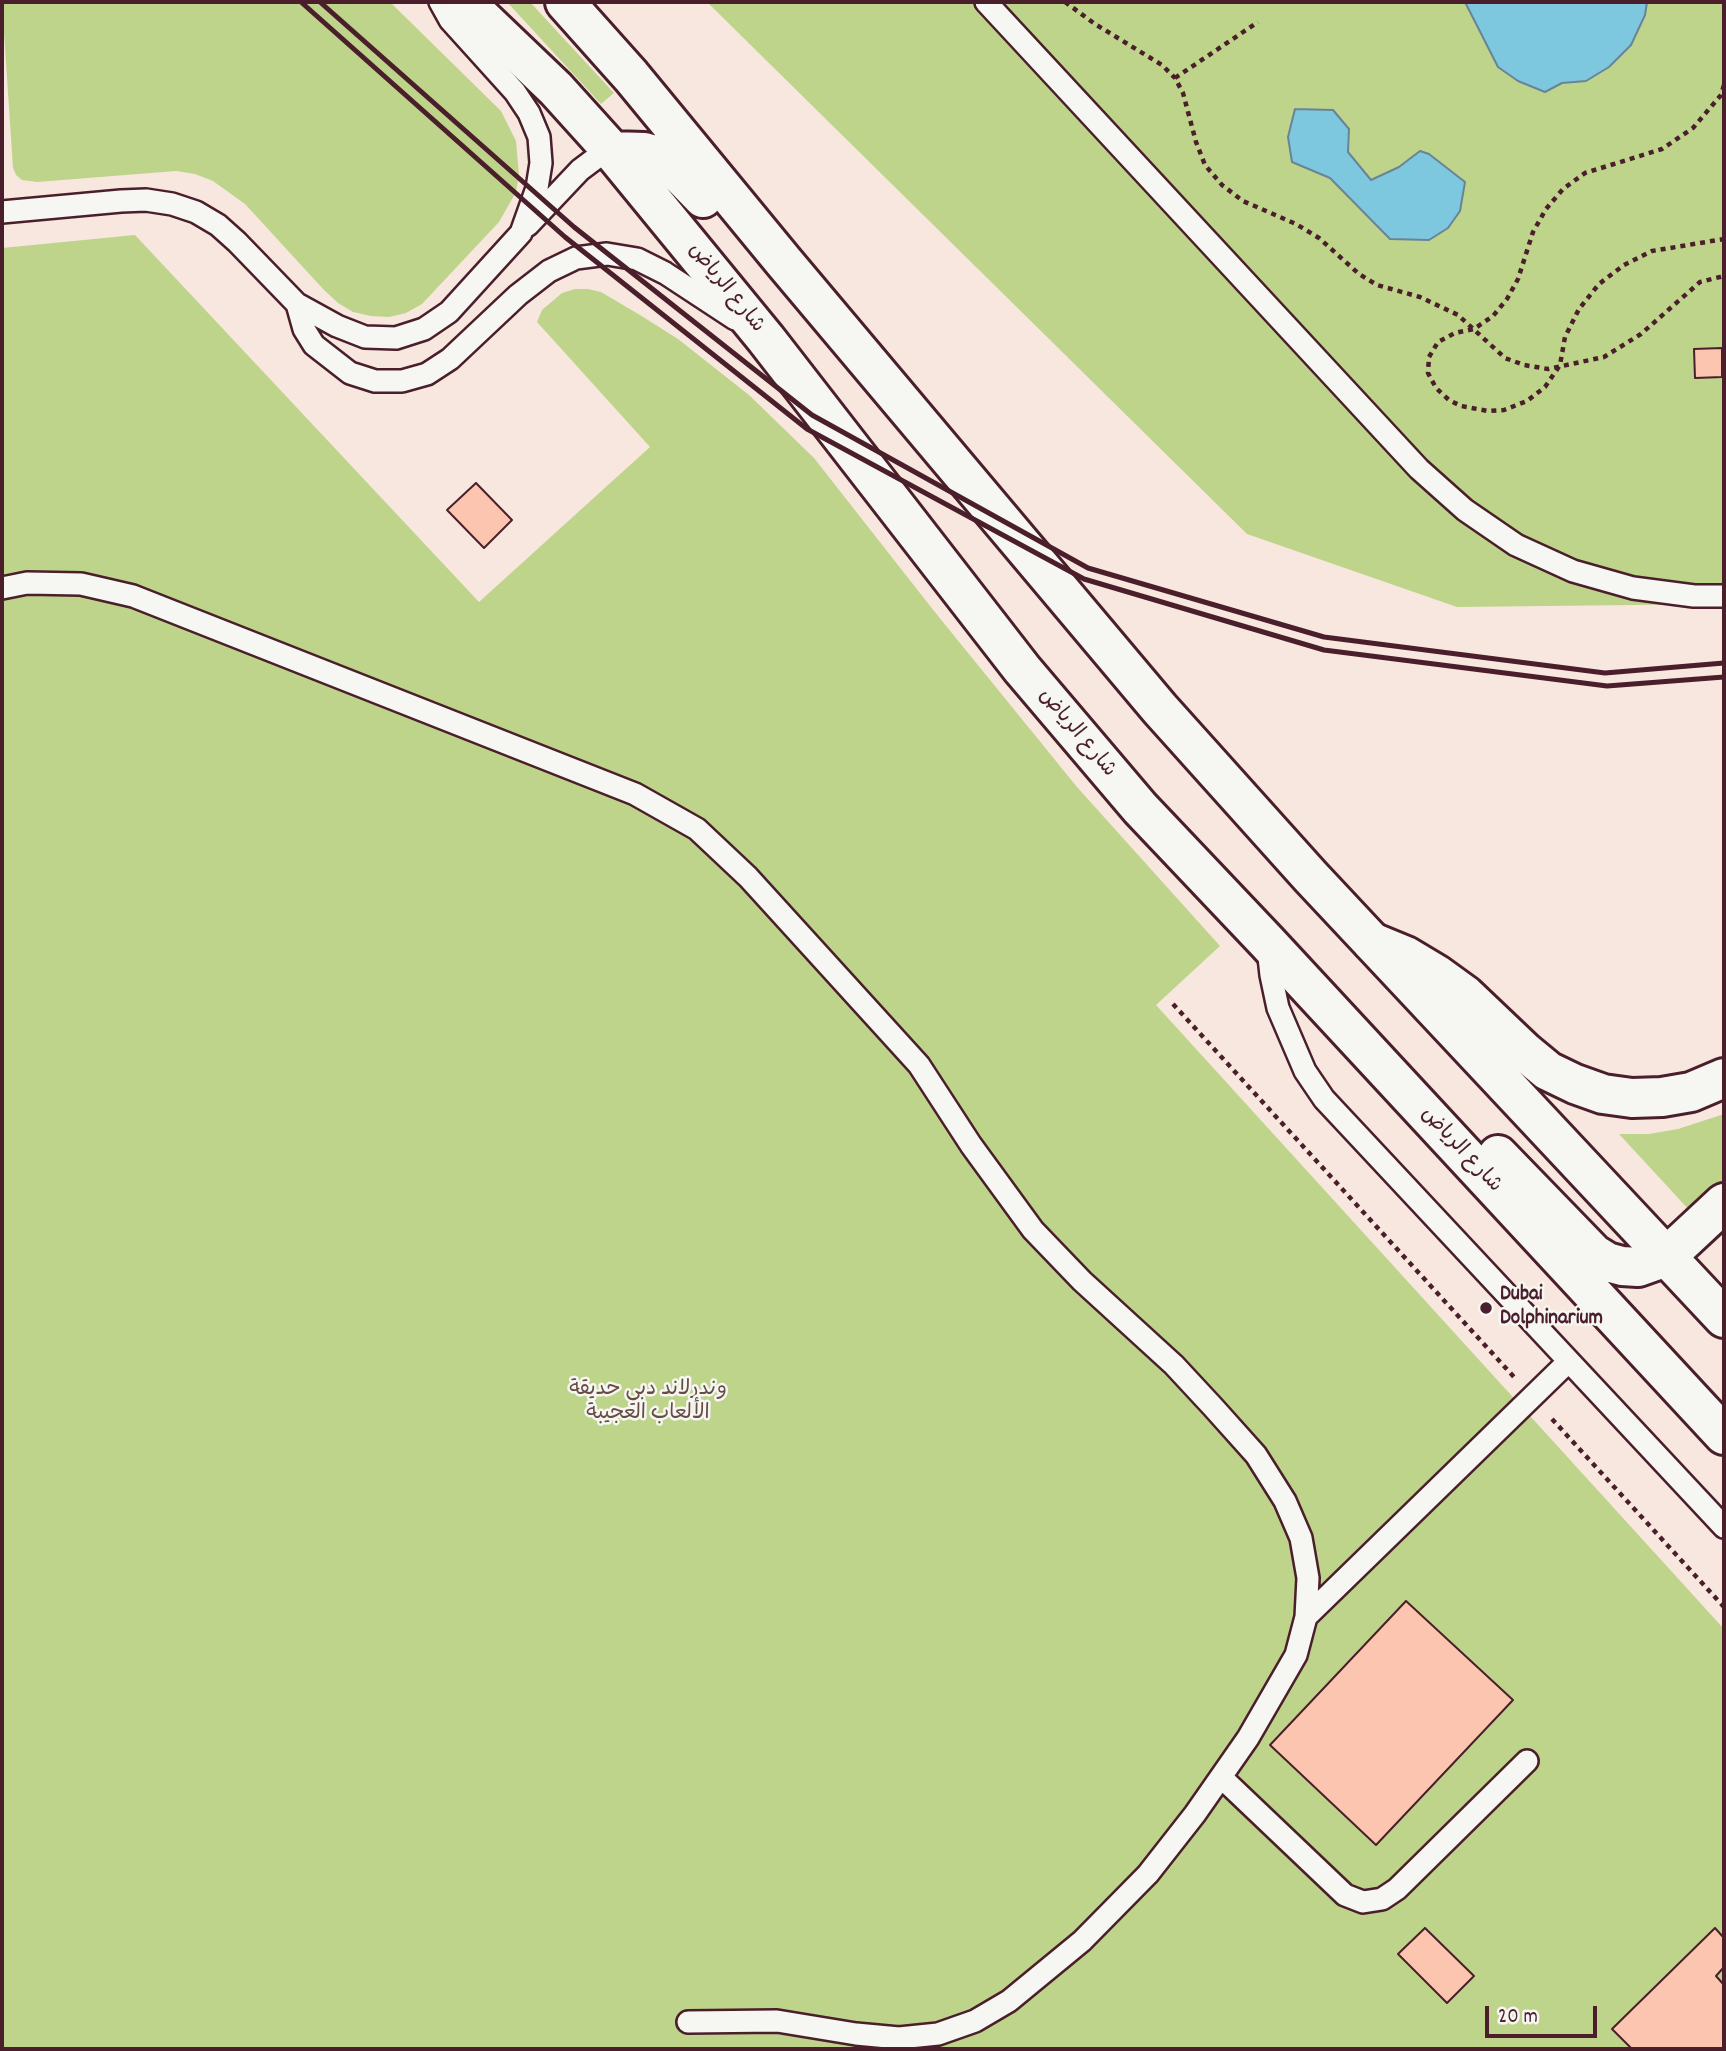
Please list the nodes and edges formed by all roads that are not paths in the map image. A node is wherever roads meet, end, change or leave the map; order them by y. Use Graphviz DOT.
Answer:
graph roads {
  1 [pos="440,2"];
  2 [pos="465,2"];
  3 [pos="565,2"];
  4 [pos="986,2"];
  5 [pos="612,151"];
  6 [pos="2,212"];
  7 [pos="521,233"];
  8 [pos="784,262"];
  9 [pos="297,304"];
  10 [pos="766,339"];
  11 [pos="2,588"];
  12 [pos="1724,596"];
  13 [pos="1267,942"];
  14 [pos="1372,942"];
  15 [pos="1351,1033"];
  16 [pos="1724,1078"];
  17 [pos="1724,1203"];
  18 [pos="1666,1257"];
  19 [pos="1724,1318"];
  20 [pos="1569,1361"];
  21 [pos="1724,1435"];
  22 [pos="1724,1527"];
  23 [pos="1306,1617"];
  24 [pos="1527,1761"];
  25 [pos="1221,1777"];
  26 [pos="688,2022"];
  1 -- 7 [label="lane"];
  2 -- 5 [label="main road, شارع الرياض"];
  3 -- 8 [label="main road"];
  4 -- 12 [label="lane"];
  5 -- 7 [label="lane"];
  5 -- 8 [label="main road"];
  5 -- 10 [label="main road, شارع الرياض"];
  6 -- 9 [label="lane"];
  7 -- 9 [label="lane"];
  8 -- 14 [label="main road"];
  9 -- 10 [label="lane"];
  10 -- 13 [label="main road, شارع الرياض"];
  11 -- 23 [label="lane"];
  13 -- 15 [label="main road, شارع الرياض"];
  13 -- 20 [label="lane"];
  14 -- 16 [label="main road"];
  14 -- 18 [label="main road"];
  15 -- 18 [label="main road"];
  15 -- 21 [label="main road, شارع الرياض"];
  17 -- 18 [label="main road"];
  18 -- 19 [label="main road"];
  20 -- 22 [label="lane"];
  20 -- 23 [label="lane"];
  23 -- 25 [label="lane"];
  24 -- 25 [label="lane"];
  25 -- 26 [label="lane"];
}
